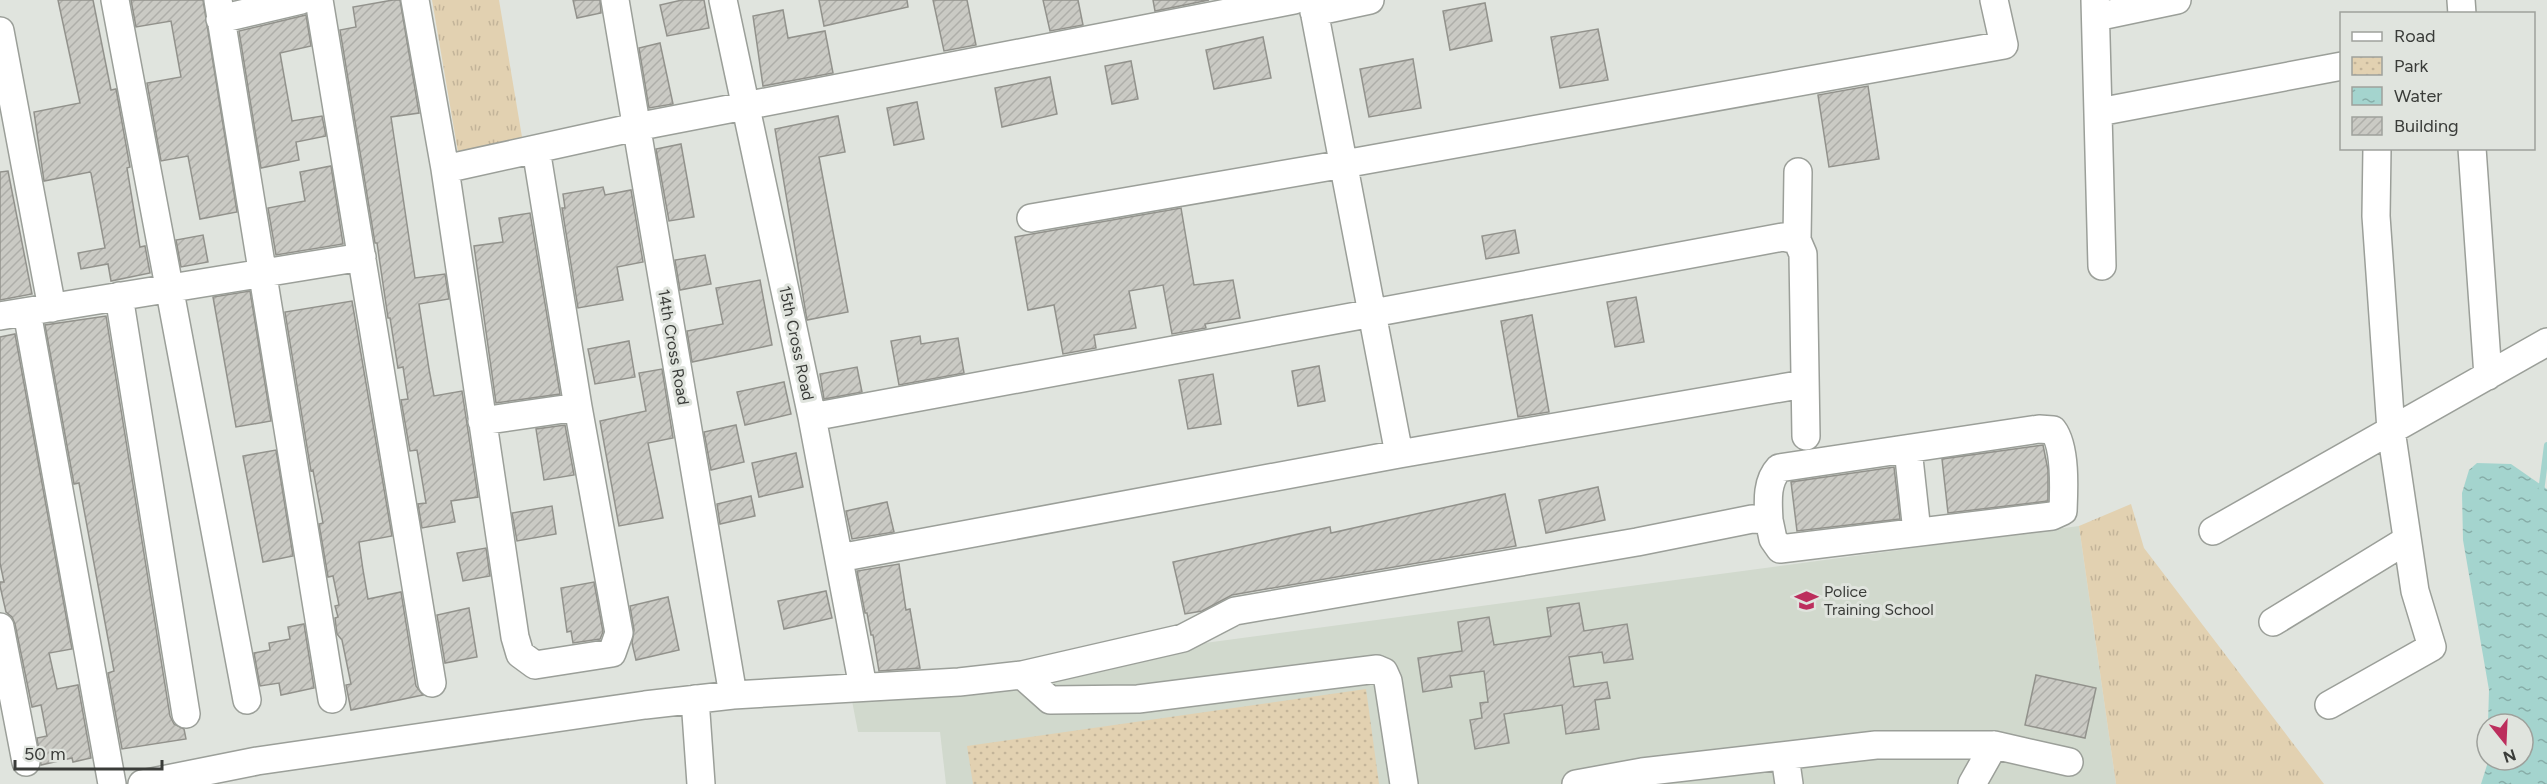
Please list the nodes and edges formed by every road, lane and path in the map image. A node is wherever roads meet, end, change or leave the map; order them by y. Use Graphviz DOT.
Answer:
graph roads {
  1 [pos="115,0"];
  2 [pos="301,0"];
  3 [pos="319,0"];
  4 [pos="415,0"];
  5 [pos="615,0"];
  6 [pos="723,0"];
  7 [pos="1370,0"];
  8 [pos="1994,0"];
  9 [pos="2177,0"];
  10 [pos="1307,4"];
  11 [pos="219,9"];
  12 [pos="2096,9"];
  13 [pos="0,31"];
  14 [pos="2340,66"];
  15 [pos="747,105"];
  16 [pos="2099,112"];
  17 [pos="636,127"];
  18 [pos="536,149"];
  19 [pos="2377,150"];
  20 [pos="2472,150"];
  21 [pos="1344,164"];
  22 [pos="445,169"];
  23 [pos="1798,172"];
  24 [pos="1030,218"];
  25 [pos="1797,240"];
  26 [pos="362,257"];
  27 [pos="2102,266"];
  28 [pos="262,273"];
  29 [pos="168,288"];
  30 [pos="119,296"];
  31 [pos="39,310"];
  32 [pos="1371,314"];
  33 [pos="0,316"];
  34 [pos="2547,342"];
  35 [pos="2488,376"];
  36 [pos="1804,384"];
  37 [pos="578,407"];
  38 [pos="812,417"];
  39 [pos="482,421"];
  40 [pos="2391,430"];
  41 [pos="1806,436"];
  42 [pos="1908,448"];
  43 [pos="1399,454"];
  44 [pos="1769,520"];
  45 [pos="2213,531"];
  46 [pos="1917,532"];
  47 [pos="2407,540"];
  48 [pos="839,558"];
  49 [pos="2273,622"];
  50 [pos="0,627"];
  51 [pos="1022,675"];
  52 [pos="432,683"];
  53 [pos="863,687"];
  54 [pos="733,694"];
  55 [pos="332,699"];
  56 [pos="695,699"];
  57 [pos="248,700"];
  58 [pos="1050,700"];
  59 [pos="2329,705"];
  60 [pos="186,714"];
  61 [pos="1994,744"];
  62 [pos="1785,756"];
  63 [pos="26,762"];
  64 [pos="2069,762"];
  65 [pos="112,784"];
  66 [pos="142,784"];
  67 [pos="701,784"];
  68 [pos="1404,784"];
  69 [pos="1416,784"];
  70 [pos="1576,784"];
  71 [pos="1789,784"];
  72 [pos="1972,784"];
  1 -- 29 [label="street"];
  2 -- 11 [label="street"];
  3 -- 26 [label="street"];
  4 -- 22 [label="street"];
  5 -- 17 [label="street, 14th Cross Road"];
  6 -- 15 [label="street, 15th Cross Road"];
  7 -- 10 [label="street"];
  8 -- 21 [label="street"];
  9 -- 12 [label="street"];
  10 -- 15 [label="street"];
  10 -- 21 [label="street"];
  11 -- 28 [label="street"];
  12 -- 16 [label="street"];
  13 -- 31 [label="street"];
  14 -- 16 [label="street"];
  15 -- 17 [label="street"];
  15 -- 38 [label="street, 15th Cross Road"];
  16 -- 27 [label="street"];
  17 -- 18 [label="street"];
  17 -- 54 [label="street, 14th Cross Road"];
  18 -- 22 [label="street"];
  18 -- 37 [label="street"];
  19 -- 40 [label="street"];
  20 -- 35 [label="street"];
  21 -- 24 [label="street"];
  21 -- 32 [label="street"];
  22 -- 39 [label="street"];
  23 -- 25 [label="street"];
  25 -- 32 [label="street"];
  25 -- 36 [label="street"];
  26 -- 28 [label="street"];
  26 -- 52 [label="street"];
  28 -- 29 [label="street"];
  28 -- 55 [label="street"];
  29 -- 30 [label="street"];
  29 -- 57 [label="street"];
  30 -- 31 [label="street"];
  30 -- 60 [label="street"];
  31 -- 33 [label="street"];
  31 -- 65 [label="street"];
  32 -- 38 [label="street"];
  32 -- 43 [label="street"];
  34 -- 35 [label="street"];
  35 -- 40 [label="street"];
  36 -- 41 [label="street"];
  36 -- 43 [label="street"];
  37 -- 39 [label="street"];
  37 -- 39 [label="street"];
  38 -- 48 [label="street, 15th Cross Road"];
  40 -- 45 [label="street"];
  40 -- 47 [label="street"];
  42 -- 44 [label="street"];
  42 -- 46 [label="street"];
  42 -- 46 [label="street"];
  43 -- 48 [label="street"];
  44 -- 46 [label="street"];
  44 -- 51 [label="street"];
  47 -- 49 [label="street"];
  47 -- 59 [label="street"];
  48 -- 53 [label="street, 15th Cross Road"];
  50 -- 63 [label="street"];
  51 -- 53 [label="street"];
  51 -- 58 [label="street"];
  53 -- 54 [label="street"];
  54 -- 56 [label="street"];
  56 -- 66 [label="street"];
  56 -- 67 [label="street"];
  58 -- 68 [label="street"];
  58 -- 69 [label="street"];
  61 -- 62 [label="street"];
  61 -- 64 [label="street"];
  61 -- 72 [label="street"];
  62 -- 70 [label="street"];
  62 -- 71 [label="street"];
}
